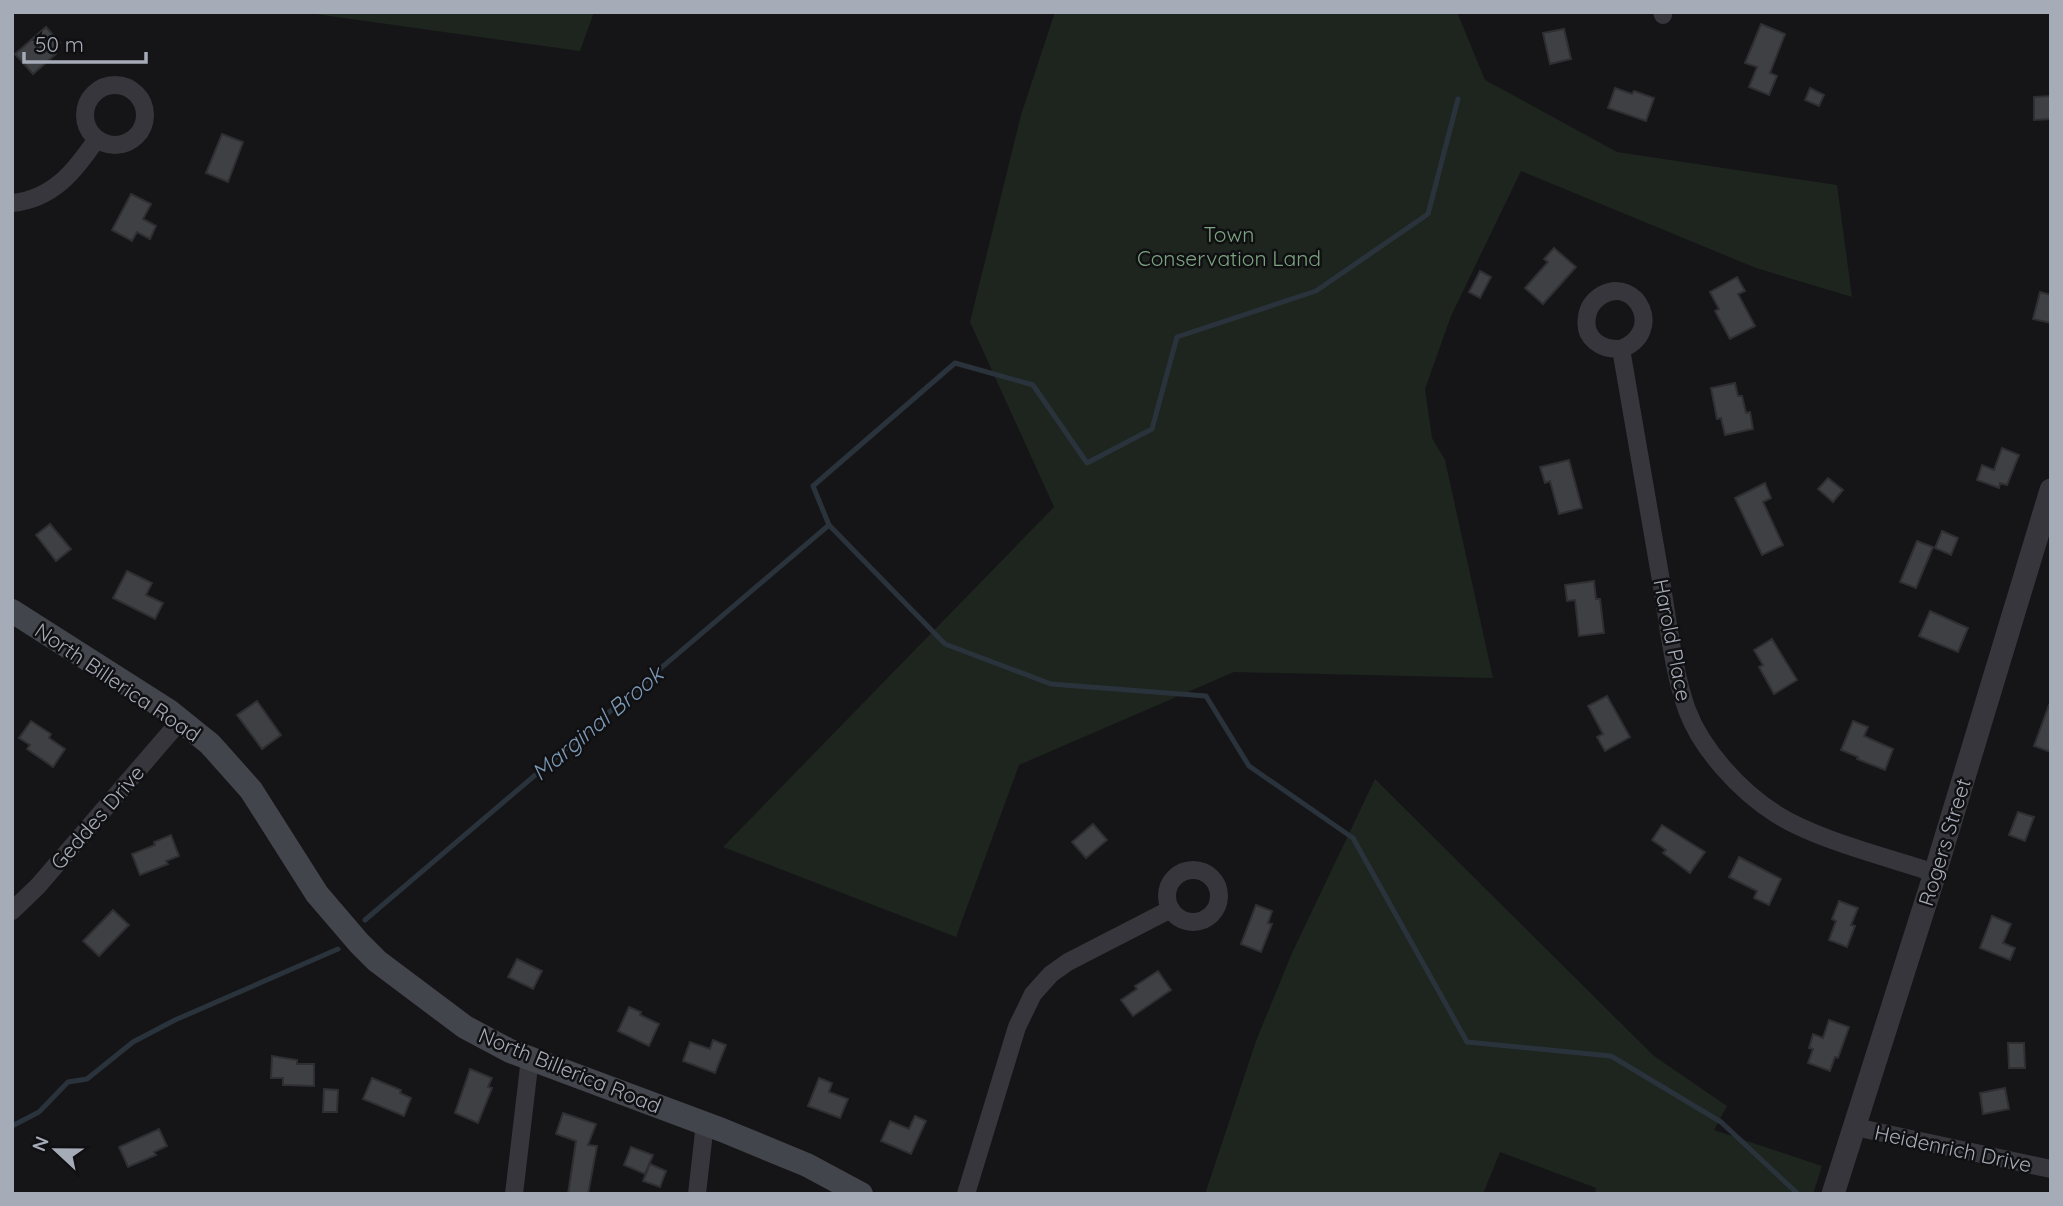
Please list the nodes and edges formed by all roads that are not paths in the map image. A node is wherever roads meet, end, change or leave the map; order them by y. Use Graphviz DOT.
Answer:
graph roads {
  1 [pos="96,140"];
  2 [pos="12,204"];
  3 [pos="1621,349"];
  4 [pos="2051,490"];
  5 [pos="12,611"];
  6 [pos="180,721"];
  7 [pos="1935,873"];
  8 [pos="1171,909"];
  9 [pos="12,911"];
  10 [pos="530,1058"];
  11 [pos="705,1124"];
  12 [pos="1855,1127"];
  13 [pos="2051,1169"];
  14 [pos="514,1194"];
  15 [pos="696,1194"];
  16 [pos="861,1194"];
  17 [pos="966,1194"];
  18 [pos="1833,1194"];
  1 -- 2 [label="street"];
  3 -- 7 [label="street, Harold Place"];
  4 -- 7 [label="street, Rogers Street"];
  5 -- 6 [label="main road, North Billerica Road"];
  6 -- 9 [label="street, Geddes Drive"];
  6 -- 10 [label="main road, North Billerica Road"];
  7 -- 12 [label="street, Rogers Street"];
  8 -- 17 [label="street"];
  10 -- 11 [label="main road, North Billerica Road"];
  10 -- 14 [label="street"];
  11 -- 15 [label="street"];
  11 -- 16 [label="main road, North Billerica Road"];
  12 -- 13 [label="street, Heidenrich Drive"];
  12 -- 18 [label="street, Rogers Street"];
}
